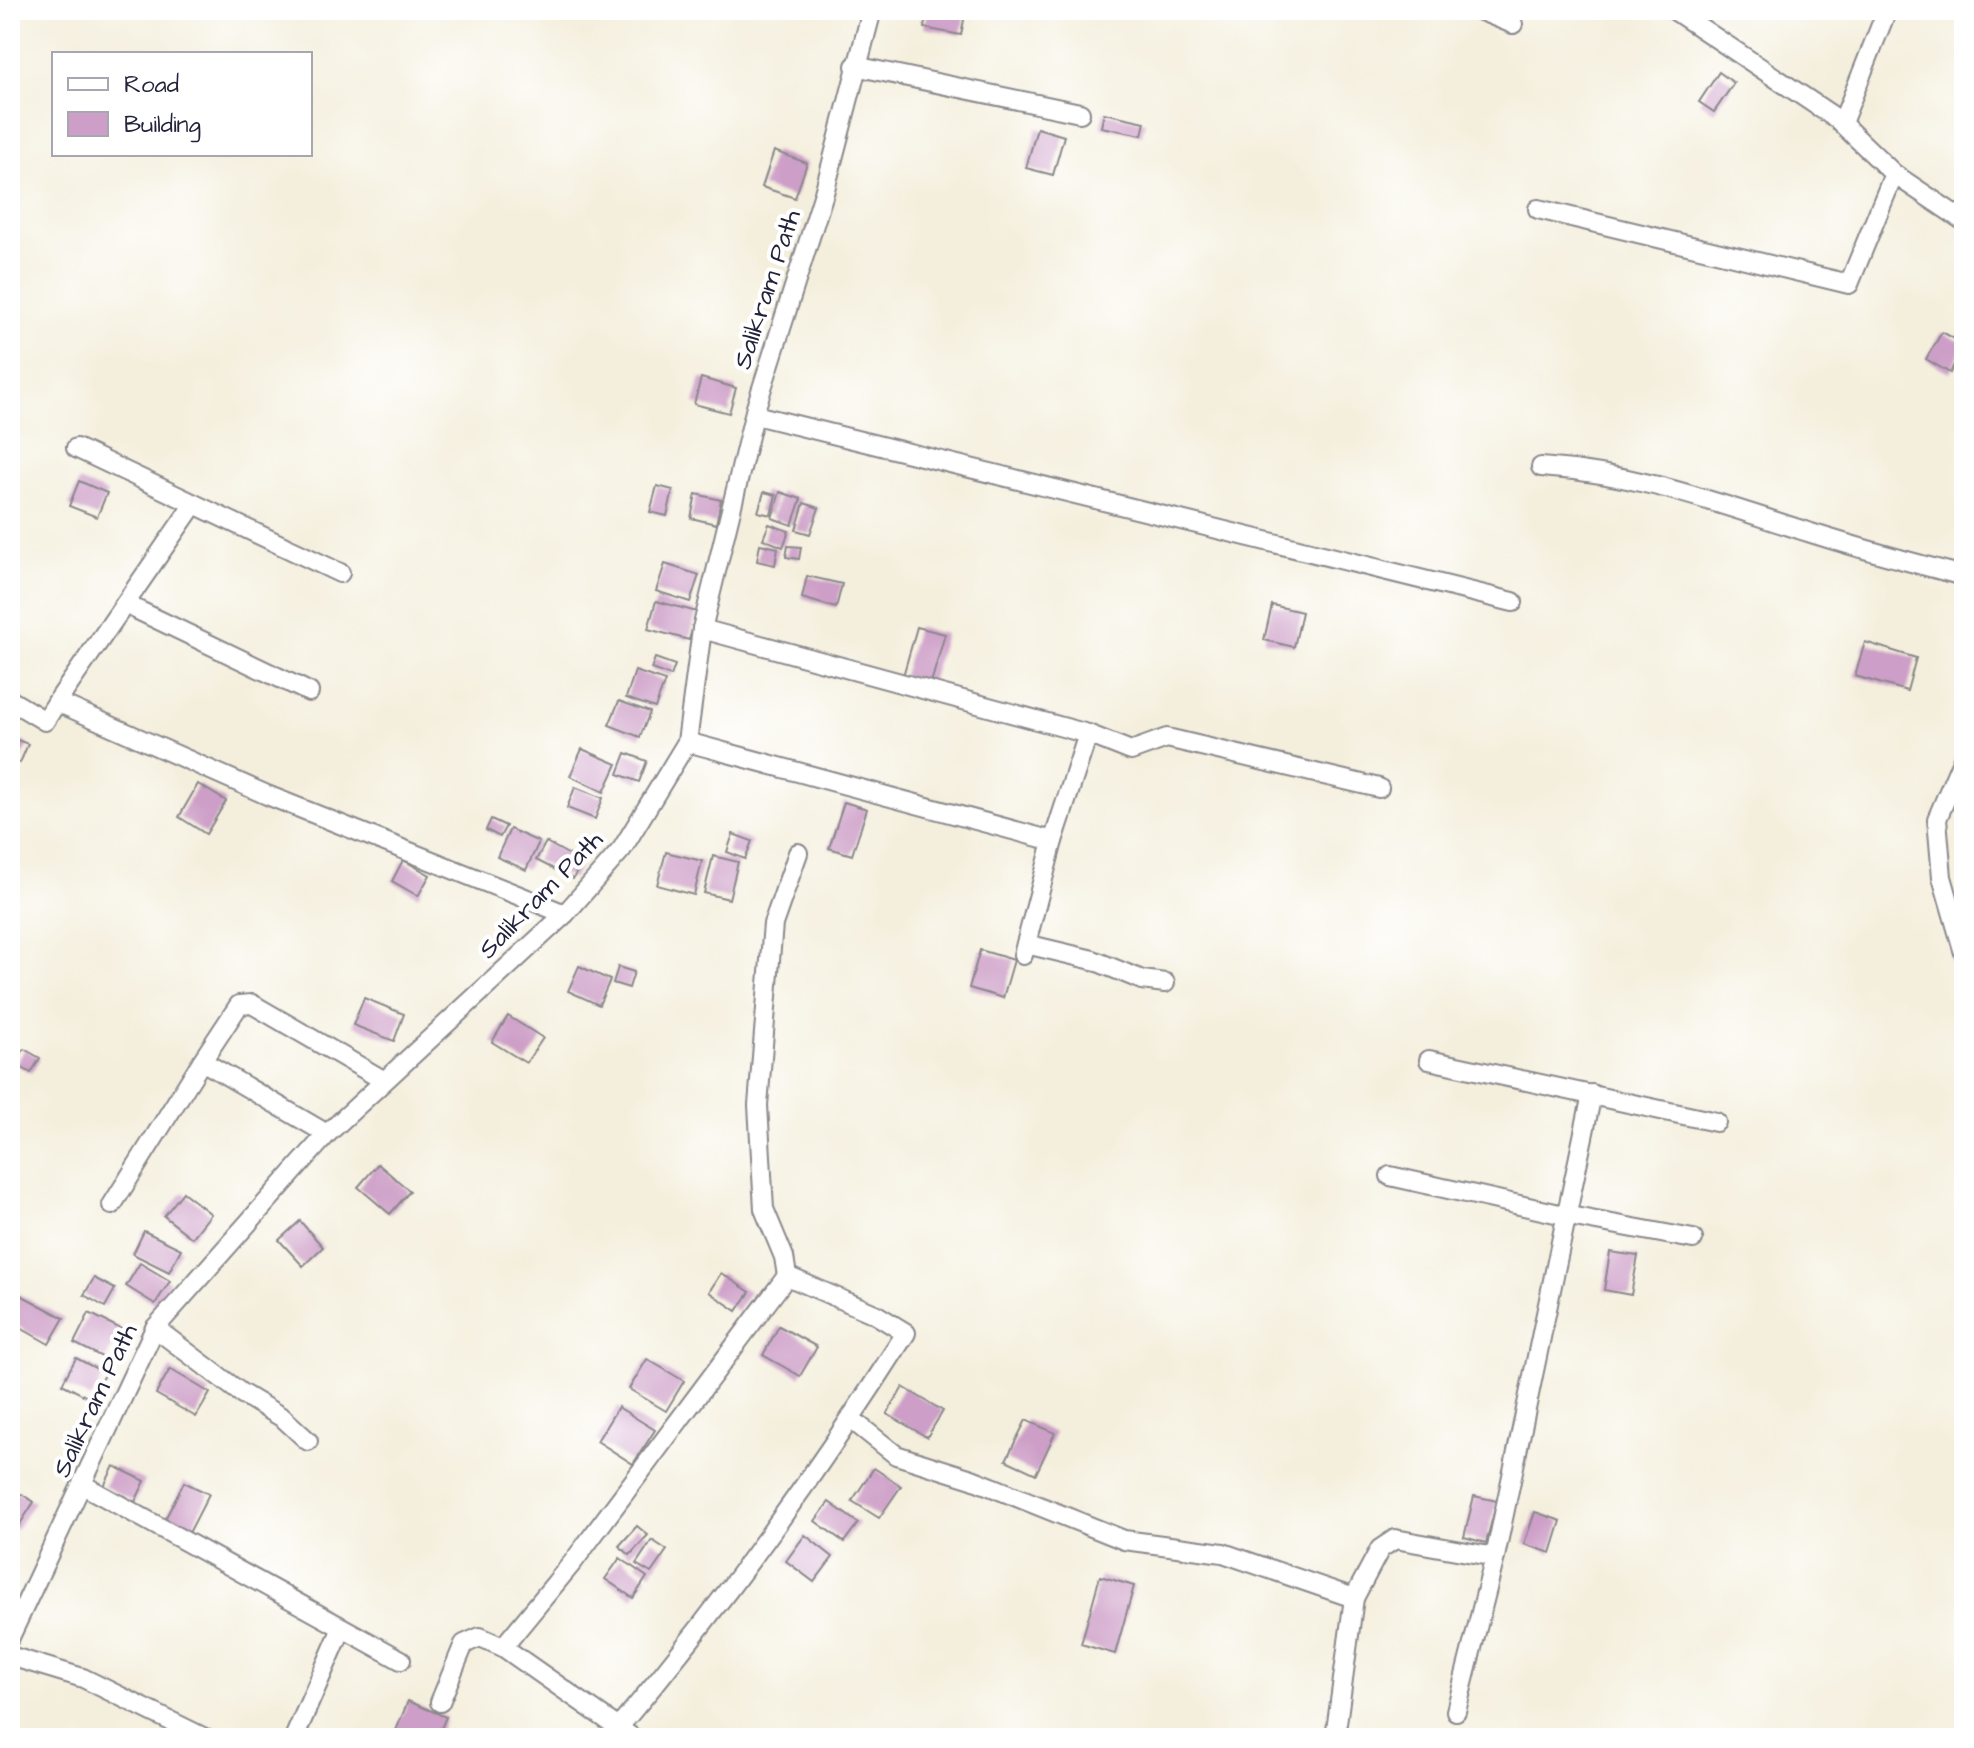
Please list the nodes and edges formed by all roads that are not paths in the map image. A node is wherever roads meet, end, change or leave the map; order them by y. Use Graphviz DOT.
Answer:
graph roads {
  1 [pos="872,10"];
  2 [pos="1479,10"];
  3 [pos="1674,10"];
  4 [pos="1887,10"];
  5 [pos="1513,24"];
  6 [pos="855,66"];
  7 [pos="1080,113"];
  8 [pos="1842,123"];
  9 [pos="1894,174"];
  10 [pos="1538,209"];
  11 [pos="1964,221"];
  12 [pos="755,415"];
  13 [pos="76,448"];
  14 [pos="1541,467"];
  15 [pos="194,504"];
  16 [pos="340,573"];
  17 [pos="1964,576"];
  18 [pos="1513,602"];
  19 [pos="125,604"];
  20 [pos="702,629"];
  21 [pos="309,692"];
  22 [pos="10,700"];
  23 [pos="57,702"];
  24 [pos="1088,734"];
  25 [pos="687,742"];
  26 [pos="1964,756"];
  27 [pos="1379,788"];
  28 [pos="1053,841"];
  29 [pos="798,853"];
  30 [pos="565,914"];
  31 [pos="1964,953"];
  32 [pos="1165,983"];
  33 [pos="1429,1060"];
  34 [pos="202,1061"];
  35 [pos="383,1080"];
  36 [pos="1592,1094"];
  37 [pos="1716,1122"];
  38 [pos="327,1134"];
  39 [pos="1390,1176"];
  40 [pos="112,1205"];
  41 [pos="1564,1215"];
  42 [pos="1693,1239"];
  43 [pos="787,1276"];
  44 [pos="155,1328"];
  45 [pos="851,1419"];
  46 [pos="308,1441"];
  47 [pos="83,1485"];
  48 [pos="1495,1557"];
  49 [pos="1354,1598"];
  50 [pos="342,1628"];
  51 [pos="10,1637"];
  52 [pos="503,1647"];
  53 [pos="10,1656"];
  54 [pos="401,1660"];
  55 [pos="440,1702"];
  56 [pos="1456,1711"];
  57 [pos="626,1732"];
  58 [pos="205,1738"];
  59 [pos="294,1738"];
  60 [pos="1335,1738"];
  1 -- 6 [label="street, Salikram Path"];
  2 -- 5 [label="street"];
  3 -- 8 [label="street"];
  4 -- 8 [label="street"];
  6 -- 7 [label="street"];
  6 -- 12 [label="street, Salikram Path"];
  8 -- 9 [label="street"];
  9 -- 10 [label="street"];
  9 -- 11 [label="street"];
  12 -- 18 [label="street"];
  12 -- 20 [label="street, Salikram Path"];
  13 -- 15 [label="street"];
  14 -- 17 [label="street"];
  15 -- 16 [label="street"];
  15 -- 19 [label="street"];
  19 -- 21 [label="street"];
  19 -- 23 [label="street"];
  20 -- 24 [label="street"];
  20 -- 25 [label="street, Salikram Path"];
  22 -- 23 [label="street"];
  23 -- 30 [label="street"];
  24 -- 27 [label="street"];
  24 -- 28 [label="street"];
  25 -- 28 [label="street"];
  25 -- 30 [label="street, Salikram Path"];
  26 -- 31 [label="street"];
  28 -- 32 [label="street"];
  29 -- 43 [label="street"];
  30 -- 35 [label="street, Salikram Path"];
  33 -- 36 [label="street"];
  34 -- 35 [label="street"];
  34 -- 38 [label="street"];
  34 -- 40 [label="street"];
  35 -- 38 [label="street, Salikram Path"];
  36 -- 37 [label="street"];
  36 -- 41 [label="street"];
  38 -- 44 [label="street, Salikram Path"];
  39 -- 41 [label="street"];
  41 -- 42 [label="street"];
  41 -- 48 [label="street"];
  43 -- 45 [label="street"];
  43 -- 52 [label="street"];
  44 -- 46 [label="street"];
  44 -- 47 [label="street, Salikram Path"];
  45 -- 49 [label="street"];
  45 -- 57 [label="street"];
  47 -- 50 [label="street"];
  47 -- 51 [label="street, Salikram Path"];
  48 -- 49 [label="street"];
  48 -- 56 [label="street"];
  49 -- 60 [label="street"];
  50 -- 54 [label="street"];
  50 -- 59 [label="street"];
  52 -- 55 [label="street"];
  52 -- 57 [label="street"];
  53 -- 58 [label="street"];
}
